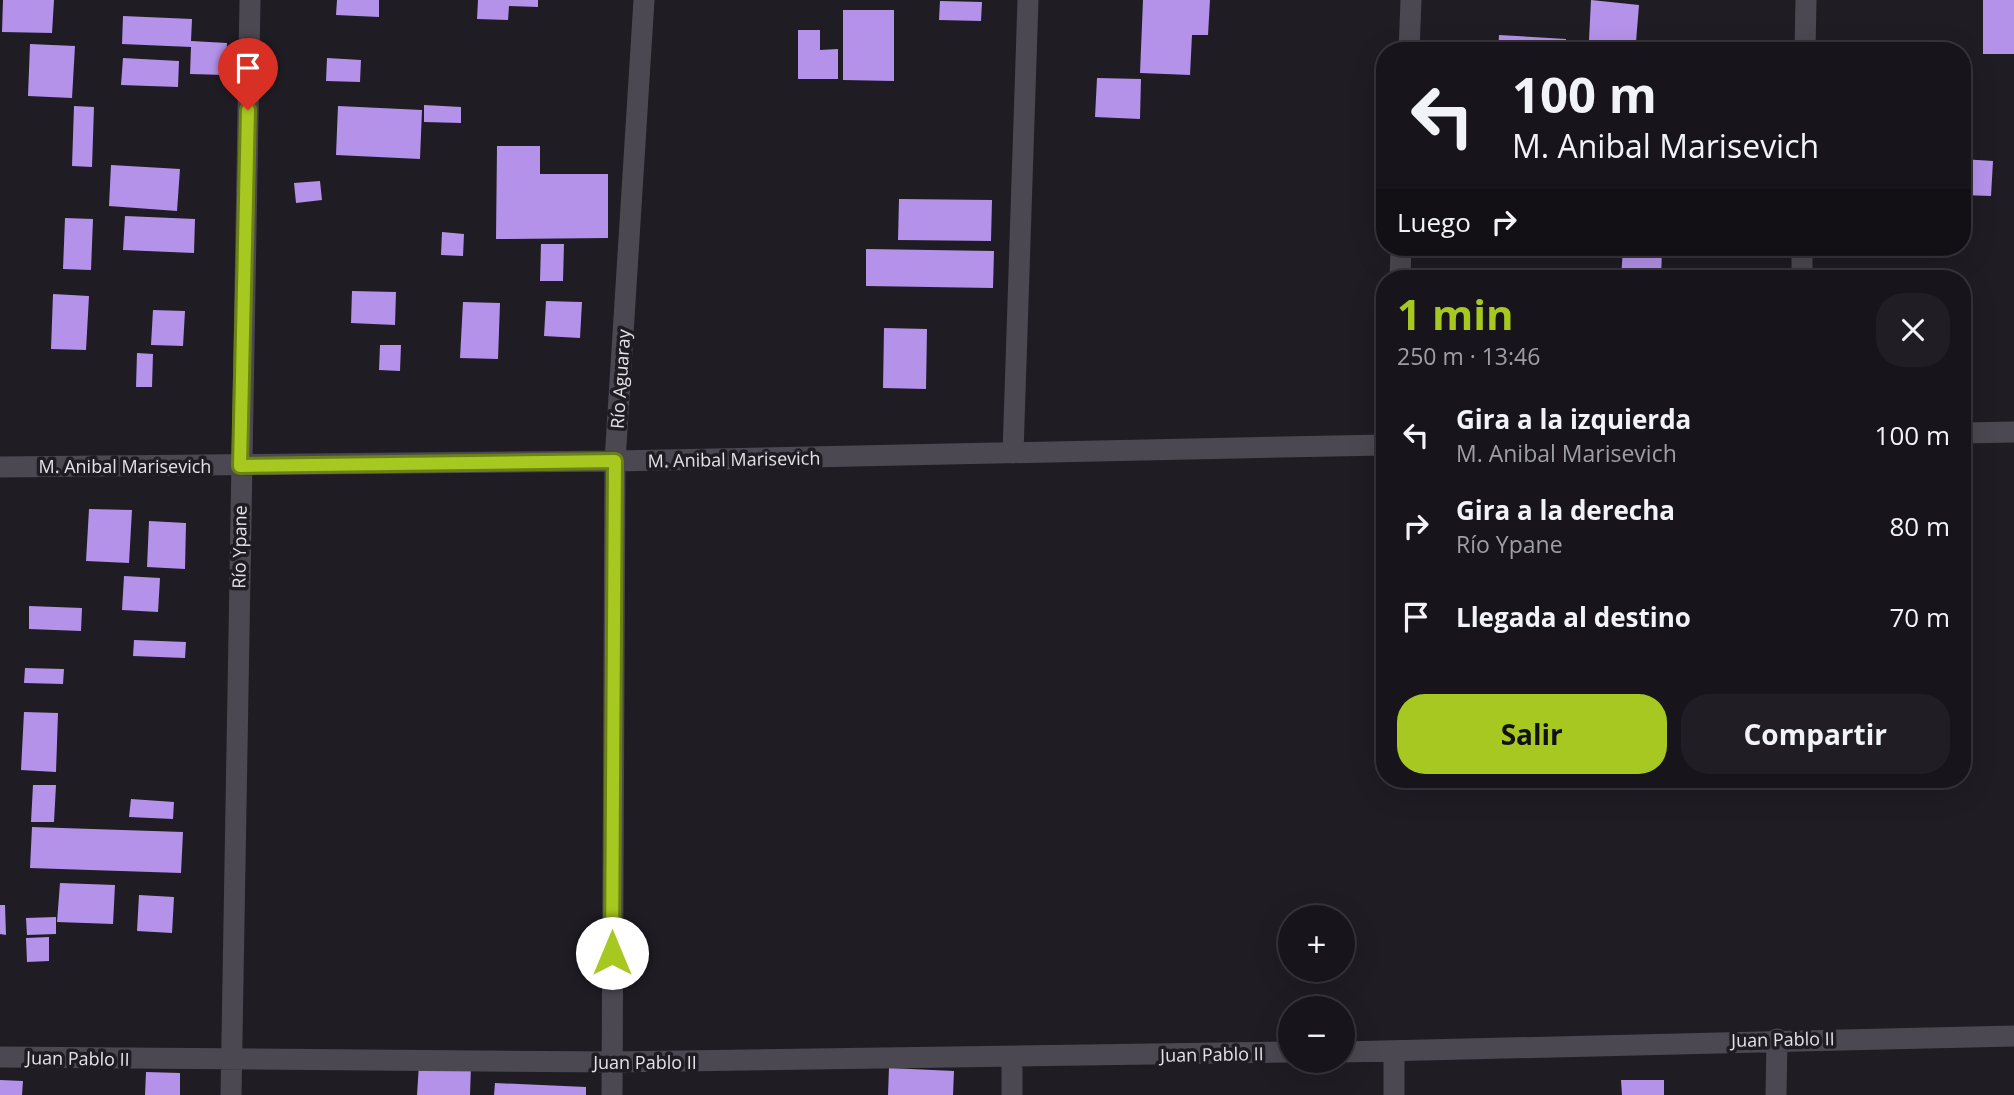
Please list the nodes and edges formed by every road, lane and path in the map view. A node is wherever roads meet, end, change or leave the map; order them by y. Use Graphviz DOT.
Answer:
graph roads {
  1 [pos="250,0"];
  2 [pos="644,0"];
  3 [pos="1028,0"];
  4 [pos="1410,0"];
  5 [pos="1806,0"];
  6 [pos="1409,42"];
  7 [pos="1805,42"];
  8 [pos="2014,432"];
  9 [pos="1971,433"];
  10 [pos="1376,445"];
  11 [pos="1013,453"];
  12 [pos="615,461"];
  13 [pos="240,466"];
  14 [pos="0,467"];
  15 [pos="2014,1036"];
  16 [pos="1777,1039"];
  17 [pos="1394,1051"];
  18 [pos="1278,1052"];
  19 [pos="1355,1052"];
  20 [pos="0,1057"];
  21 [pos="1012,1057"];
  22 [pos="232,1060"];
  23 [pos="612,1062"];
  24 [pos="231,1095"];
  25 [pos="612,1095"];
  26 [pos="1012,1095"];
  27 [pos="1394,1095"];
  28 [pos="1776,1095"];
  1 -- 13 [label="street, Río Ypane"];
  2 -- 12 [label="street, Río Aguaray"];
  3 -- 11 [label="street"];
  4 -- 6 [label="street"];
  5 -- 7 [label="street"];
  8 -- 9 [label="street"];
  10 -- 11 [label="street, M. Anibal Marisevich"];
  11 -- 12 [label="street, M. Anibal Marisevich"];
  12 -- 13 [label="street, M. Anibal Marisevich"];
  12 -- 23 [label="street, Río Aguaray"];
  13 -- 14 [label="street, M. Anibal Marisevich"];
  13 -- 22 [label="street, Río Ypane"];
  15 -- 16 [label="street, Juan Pablo II"];
  16 -- 17 [label="street, Juan Pablo II"];
  16 -- 28 [label="street"];
  17 -- 19 [label="street, Juan Pablo II"];
  17 -- 27 [label="street"];
  18 -- 21 [label="street, Juan Pablo II"];
  20 -- 22 [label="street, Juan Pablo II"];
  21 -- 23 [label="street, Juan Pablo II"];
  21 -- 26 [label="street"];
  22 -- 23 [label="street, Juan Pablo II"];
  22 -- 24 [label="street, Río Ypane"];
  23 -- 25 [label="street, Río Aguaray"];
}
